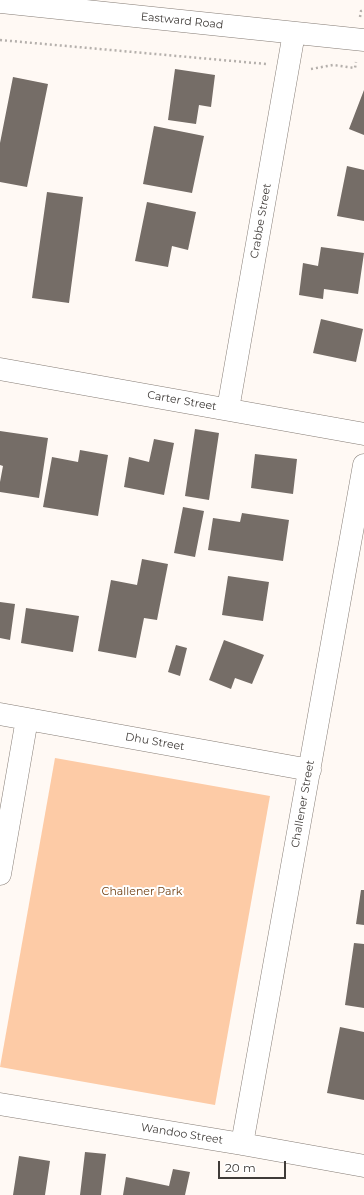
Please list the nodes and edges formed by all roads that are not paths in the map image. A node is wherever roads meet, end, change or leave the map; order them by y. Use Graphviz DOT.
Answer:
graph roads {
  1 [pos="0,2"];
  2 [pos="294,33"];
  3 [pos="364,40"];
  4 [pos="0,369"];
  5 [pos="228,409"];
  6 [pos="364,434"];
  7 [pos="364,464"];
  8 [pos="0,714"];
  9 [pos="27,718"];
  10 [pos="310,770"];
  11 [pos="0,874"];
  12 [pos="0,1104"];
  13 [pos="242,1144"];
  14 [pos="364,1166"];
  1 -- 2 [label="street, Eastward Road"];
  2 -- 3 [label="street, Eastward Road"];
  2 -- 5 [label="street, Crabbe Street"];
  4 -- 5 [label="street, Carter Street"];
  5 -- 6 [label="street, Carter Street"];
  7 -- 10 [label="street, Challener Street"];
  8 -- 9 [label="street, Dhu Street"];
  9 -- 10 [label="street, Dhu Street"];
  9 -- 11 [label="street"];
  10 -- 13 [label="street, Challener Street"];
  12 -- 13 [label="street, Wandoo Street"];
  13 -- 14 [label="street, Wandoo Street"];
}
